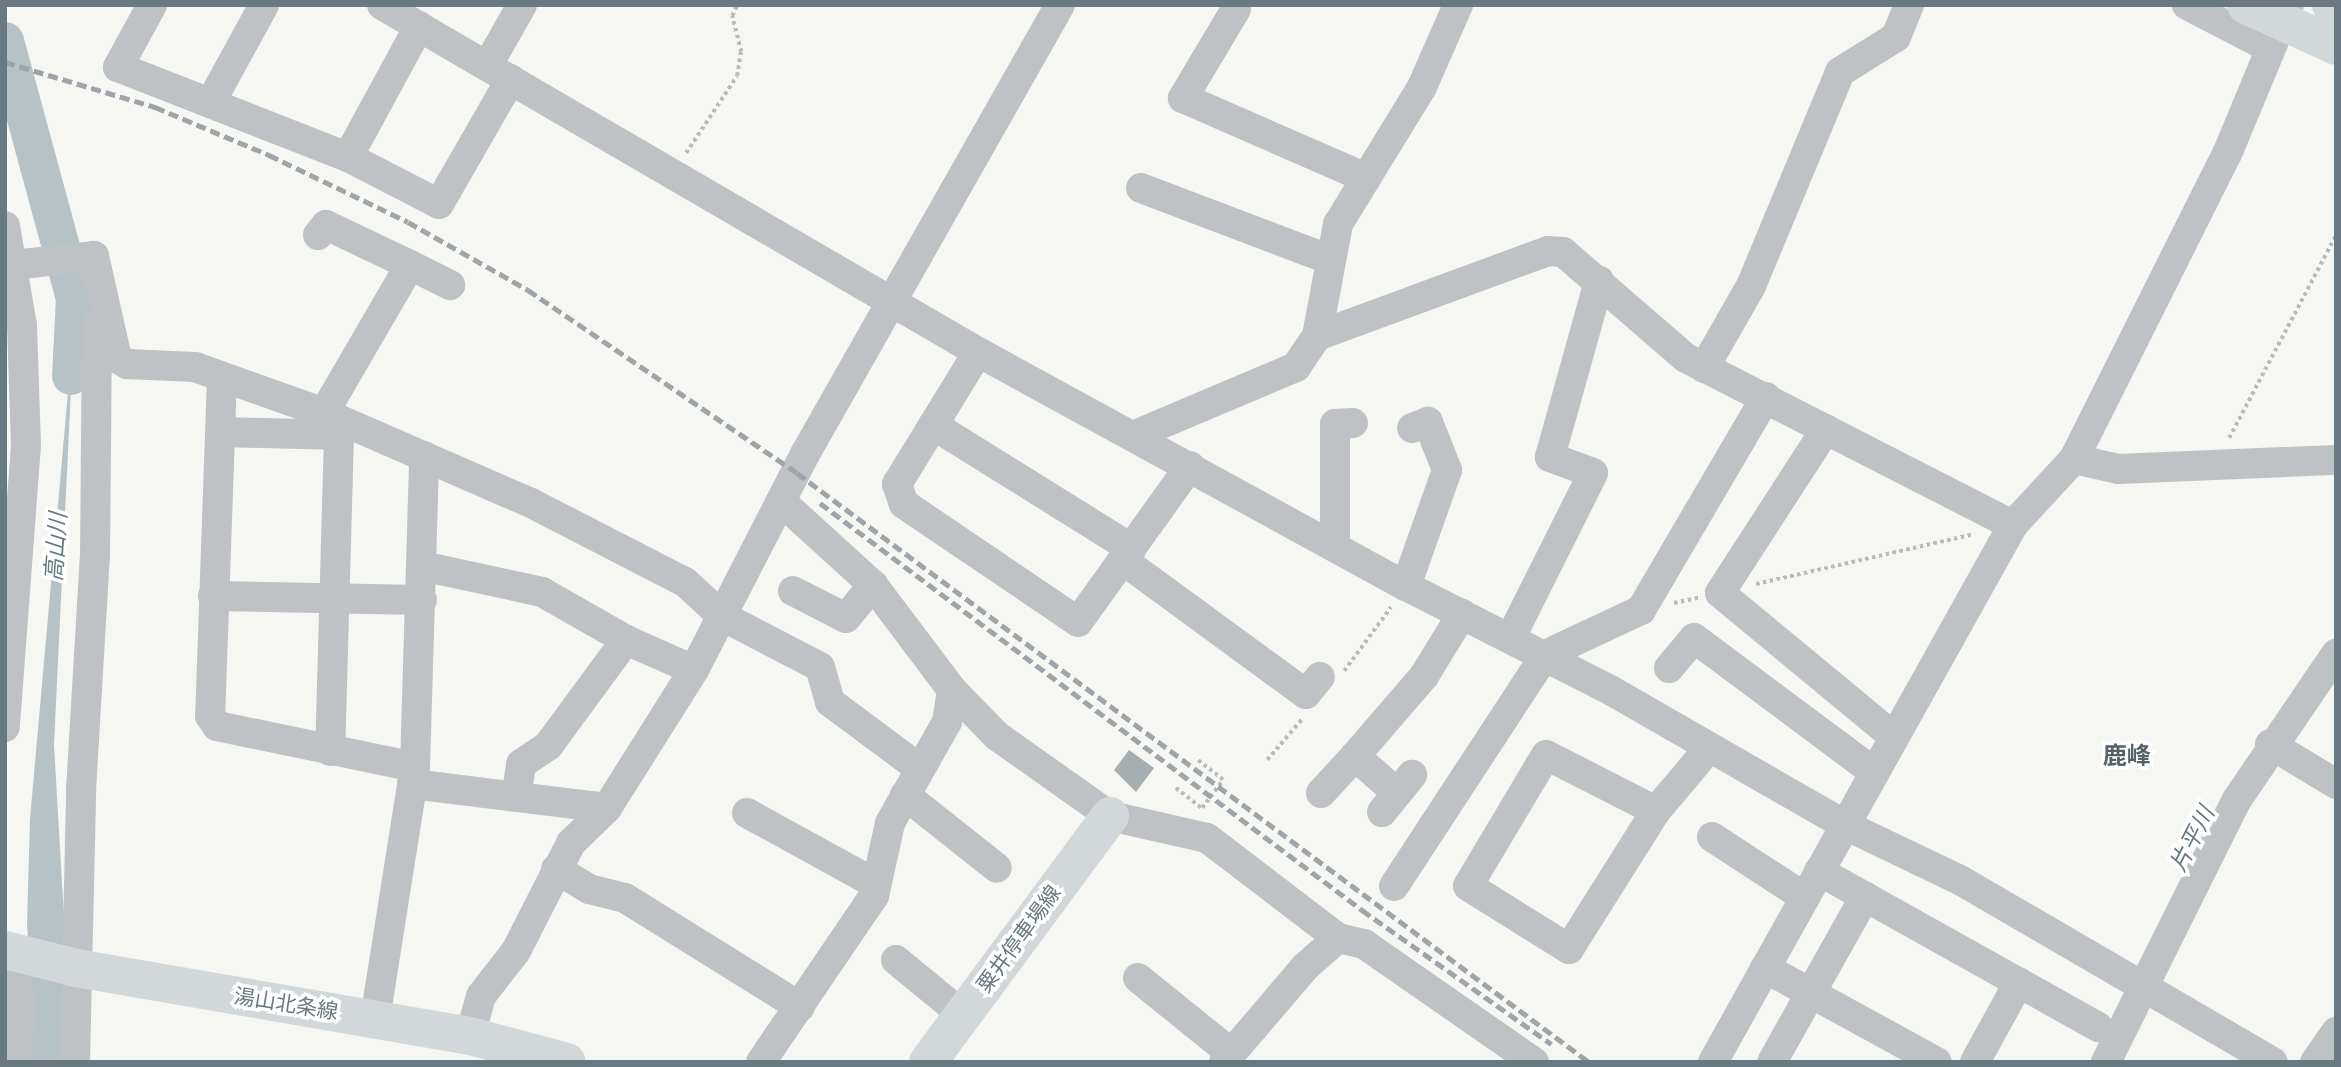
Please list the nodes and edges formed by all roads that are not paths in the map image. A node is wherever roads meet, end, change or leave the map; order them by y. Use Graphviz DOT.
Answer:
graph roads {
  1 [pos="152,5"];
  2 [pos="264,5"];
  3 [pos="382,5"];
  4 [pos="522,5"];
  5 [pos="1060,5"];
  6 [pos="1458,5"];
  7 [pos="1909,5"];
  8 [pos="2187,5"];
  9 [pos="2246,5"];
  10 [pos="2331,5"];
  11 [pos="2336,7"];
  12 [pos="1236,9"];
  13 [pos="2279,25"];
  14 [pos="419,26"];
  15 [pos="2336,46"];
  16 [pos="500,72"];
  17 [pos="212,100"];
  18 [pos="348,157"];
  19 [pos="1366,178"];
  20 [pos="1141,188"];
  21 [pos="5,226"];
  22 [pos="318,235"];
  23 [pos="88,257"];
  24 [pos="1331,260"];
  25 [pos="18,264"];
  26 [pos="410,265"];
  27 [pos="1599,281"];
  28 [pos="450,285"];
  29 [pos="889,302"];
  30 [pos="14,326"];
  31 [pos="1317,336"];
  32 [pos="978,352"];
  33 [pos="1704,368"];
  34 [pos="222,377"];
  35 [pos="1766,397"];
  36 [pos="324,414"];
  37 [pos="1353,423"];
  38 [pos="933,425"];
  39 [pos="1412,428"];
  40 [pos="1826,429"];
  41 [pos="221,432"];
  42 [pos="1135,435"];
  43 [pos="424,456"];
  44 [pos="2074,459"];
  45 [pos="2336,460"];
  46 [pos="1190,466"];
  47 [pos="783,503"];
  48 [pos="2013,525"];
  49 [pos="1335,547"];
  50 [pos="1128,555"];
  51 [pos="422,566"];
  52 [pos="873,585"];
  53 [pos="1406,586"];
  54 [pos="793,591"];
  55 [pos="213,596"];
  56 [pos="422,600"];
  57 [pos="333,601"];
  58 [pos="1462,614"];
  59 [pos="722,616"];
  60 [pos="1511,637"];
  61 [pos="626,640"];
  62 [pos="2336,654"];
  63 [pos="1545,655"];
  64 [pos="1669,668"];
  65 [pos="694,670"];
  66 [pos="1320,677"];
  67 [pos="952,690"];
  68 [pos="5,727"];
  69 [pos="1893,736"];
  70 [pos="2270,744"];
  71 [pos="1709,748"];
  72 [pos="330,751"];
  73 [pos="1355,756"];
  74 [pos="919,768"];
  75 [pos="1874,772"];
  76 [pos="413,776"];
  77 [pos="2336,784"];
  78 [pos="1321,793"];
  79 [pos="1397,793"];
  80 [pos="905,795"];
  81 [pos="516,797"];
  82 [pos="607,808"];
  83 [pos="1656,811"];
  84 [pos="747,813"];
  85 [pos="1110,817"];
  86 [pos="1845,825"];
  87 [pos="1712,837"];
  88 [pos="997,868"];
  89 [pos="556,869"];
  90 [pos="1818,871"];
  91 [pos="876,884"];
  92 [pos="1394,886"];
  93 [pos="1865,896"];
  94 [pos="1804,897"];
  95 [pos="1338,938"];
  96 [pos="12,951"];
  97 [pos="896,960"];
  98 [pos="71,966"];
  99 [pos="1765,968"];
  100 [pos="1138,978"];
  101 [pos="2020,982"];
  102 [pos="2140,985"];
  103 [pos="1811,993"];
  104 [pos="800,1007"];
  105 [pos="962,1015"];
  106 [pos="374,1019"];
  107 [pos="2098,1027"];
  108 [pos="5,1032"];
  109 [pos="2336,1032"];
  110 [pos="470,1036"];
  111 [pos="1514,1056"];
  112 [pos="1228,1057"];
  113 [pos="16,1062"];
  114 [pos="75,1062"];
  115 [pos="567,1062"];
  116 [pos="761,1062"];
  117 [pos="928,1062"];
  118 [pos="1713,1062"];
  119 [pos="1772,1062"];
  120 [pos="1937,1062"];
  121 [pos="1975,1062"];
  122 [pos="2106,1062"];
  123 [pos="2273,1062"];
  124 [pos="2315,1062"];
  1 -- 17 [label="street"];
  2 -- 17 [label="street"];
  3 -- 14 [label="street"];
  4 -- 16 [label="street"];
  5 -- 29 [label="street"];
  6 -- 19 [label="street"];
  7 -- 33 [label="street"];
  8 -- 13 [label="street"];
  9 -- 13 [label="main road"];
  10 -- 11 [label="main road"];
  12 -- 19 [label="street"];
  13 -- 15 [label="main road"];
  13 -- 44 [label="street"];
  14 -- 16 [label="street"];
  14 -- 18 [label="street"];
  16 -- 18 [label="street"];
  16 -- 29 [label="street"];
  17 -- 18 [label="street"];
  19 -- 24 [label="street"];
  20 -- 24 [label="street"];
  21 -- 25 [label="street"];
  22 -- 26 [label="street"];
  23 -- 25 [label="street"];
  23 -- 34 [label="street"];
  23 -- 98 [label="street"];
  24 -- 31 [label="street"];
  25 -- 30 [label="street"];
  26 -- 28 [label="street"];
  26 -- 36 [label="street"];
  27 -- 31 [label="street"];
  27 -- 33 [label="street"];
  27 -- 60 [label="street"];
  29 -- 32 [label="street"];
  29 -- 47 [label="street"];
  30 -- 68 [label="street"];
  31 -- 42 [label="street"];
  32 -- 38 [label="street"];
  32 -- 42 [label="street"];
  33 -- 35 [label="street"];
  34 -- 36 [label="street"];
  34 -- 41 [label="street"];
  35 -- 40 [label="street"];
  35 -- 63 [label="street"];
  36 -- 43 [label="street"];
  37 -- 49 [label="street"];
  38 -- 50 [label="street"];
  38 -- 50 [label="street"];
  39 -- 53 [label="street"];
  40 -- 48 [label="street"];
  40 -- 69 [label="street"];
  41 -- 55 [label="street"];
  41 -- 57 [label="street"];
  42 -- 46 [label="street"];
  43 -- 51 [label="street"];
  43 -- 59 [label="street"];
  44 -- 45 [label="street"];
  44 -- 48 [label="street"];
  46 -- 49 [label="street"];
  46 -- 50 [label="street"];
  47 -- 52 [label="street"];
  47 -- 59 [label="street"];
  48 -- 69 [label="street"];
  49 -- 53 [label="street"];
  50 -- 66 [label="street"];
  51 -- 56 [label="street"];
  51 -- 61 [label="street"];
  52 -- 54 [label="street"];
  52 -- 67 [label="street"];
  53 -- 58 [label="street"];
  55 -- 57 [label="street"];
  55 -- 72 [label="street"];
  56 -- 57 [label="street"];
  56 -- 76 [label="street"];
  57 -- 72 [label="street"];
  58 -- 60 [label="street"];
  58 -- 73 [label="street"];
  59 -- 65 [label="street"];
  59 -- 74 [label="street"];
  60 -- 63 [label="street"];
  61 -- 65 [label="street"];
  61 -- 81 [label="street"];
  62 -- 70 [label="street"];
  63 -- 71 [label="street"];
  63 -- 92 [label="street"];
  64 -- 75 [label="street"];
  65 -- 82 [label="street"];
  67 -- 74 [label="street"];
  67 -- 85 [label="street"];
  69 -- 75 [label="street"];
  70 -- 77 [label="street"];
  70 -- 102 [label="street"];
  71 -- 83 [label="street"];
  71 -- 86 [label="street"];
  72 -- 76 [label="street"];
  73 -- 78 [label="street"];
  73 -- 79 [label="street"];
  74 -- 80 [label="street"];
  75 -- 86 [label="street"];
  76 -- 81 [label="street"];
  76 -- 106 [label="street"];
  80 -- 88 [label="street"];
  80 -- 91 [label="street"];
  81 -- 82 [label="street"];
  82 -- 89 [label="street"];
  83 -- 83 [label="street"];
  84 -- 91 [label="street"];
  85 -- 95 [label="street"];
  85 -- 105 [label="main road, 粟井停車場線"];
  86 -- 90 [label="street"];
  86 -- 102 [label="street"];
  87 -- 94 [label="street"];
  89 -- 104 [label="street"];
  89 -- 110 [label="street"];
  90 -- 93 [label="street"];
  90 -- 94 [label="street"];
  91 -- 104 [label="street"];
  93 -- 101 [label="street"];
  93 -- 103 [label="street"];
  94 -- 99 [label="street"];
  95 -- 111 [label="street"];
  95 -- 112 [label="street"];
  96 -- 98 [label="main road, 湯山北条線"];
  96 -- 108 [label="street"];
  96 -- 113 [label="street"];
  97 -- 105 [label="street"];
  98 -- 106 [label="main road, 湯山北条線"];
  98 -- 114 [label="street"];
  99 -- 103 [label="street"];
  99 -- 118 [label="street"];
  100 -- 112 [label="street"];
  101 -- 107 [label="street"];
  101 -- 121 [label="street"];
  102 -- 122 [label="street"];
  102 -- 123 [label="street"];
  103 -- 119 [label="street"];
  103 -- 120 [label="street"];
  104 -- 116 [label="street"];
  105 -- 117 [label="main road, 粟井停車場線"];
  106 -- 110 [label="main road, 湯山北条線"];
  109 -- 124 [label="street"];
  110 -- 115 [label="main road, 湯山北条線"];
}
